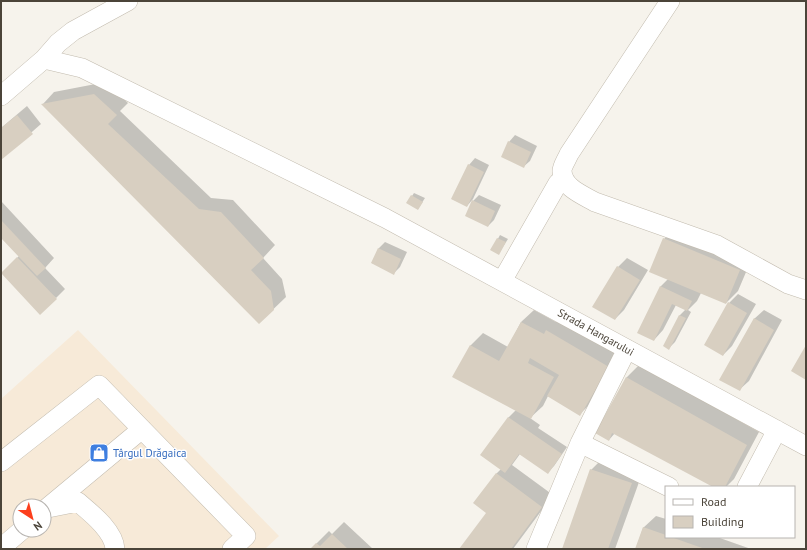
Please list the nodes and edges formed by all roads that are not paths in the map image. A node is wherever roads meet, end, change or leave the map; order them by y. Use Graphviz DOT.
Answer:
graph roads {
  1 [pos="128,1"];
  2 [pos="670,1"];
  3 [pos="44,59"];
  4 [pos="1,96"];
  5 [pos="563,179"];
  6 [pos="502,281"];
  7 [pos="806,290"];
  8 [pos="627,349"];
  9 [pos="142,429"];
  10 [pos="777,430"];
  11 [pos="580,444"];
  12 [pos="806,446"];
  13 [pos="1,462"];
  14 [pos="667,486"];
  15 [pos="748,486"];
  16 [pos="52,504"];
  17 [pos="52,508"];
  18 [pos="13,538"];
  19 [pos="1,548"];
  20 [pos="115,549"];
  21 [pos="232,549"];
  22 [pos="536,549"];
  1 -- 3 [label="street"];
  2 -- 5 [label="street"];
  3 -- 4 [label="street"];
  3 -- 6 [label="street, Strada Hangarului"];
  5 -- 6 [label="street"];
  5 -- 7 [label="street"];
  6 -- 8 [label="street, Strada Hangarului"];
  8 -- 10 [label="street, Strada Hangarului"];
  8 -- 11 [label="street"];
  9 -- 13 [label="street"];
  9 -- 16 [label="street"];
  9 -- 21 [label="street"];
  10 -- 12 [label="street, Strada Hangarului"];
  10 -- 15 [label="street"];
  11 -- 14 [label="street"];
  11 -- 22 [label="street"];
  17 -- 20 [label="street"];
  18 -- 19 [label="street"];
}
